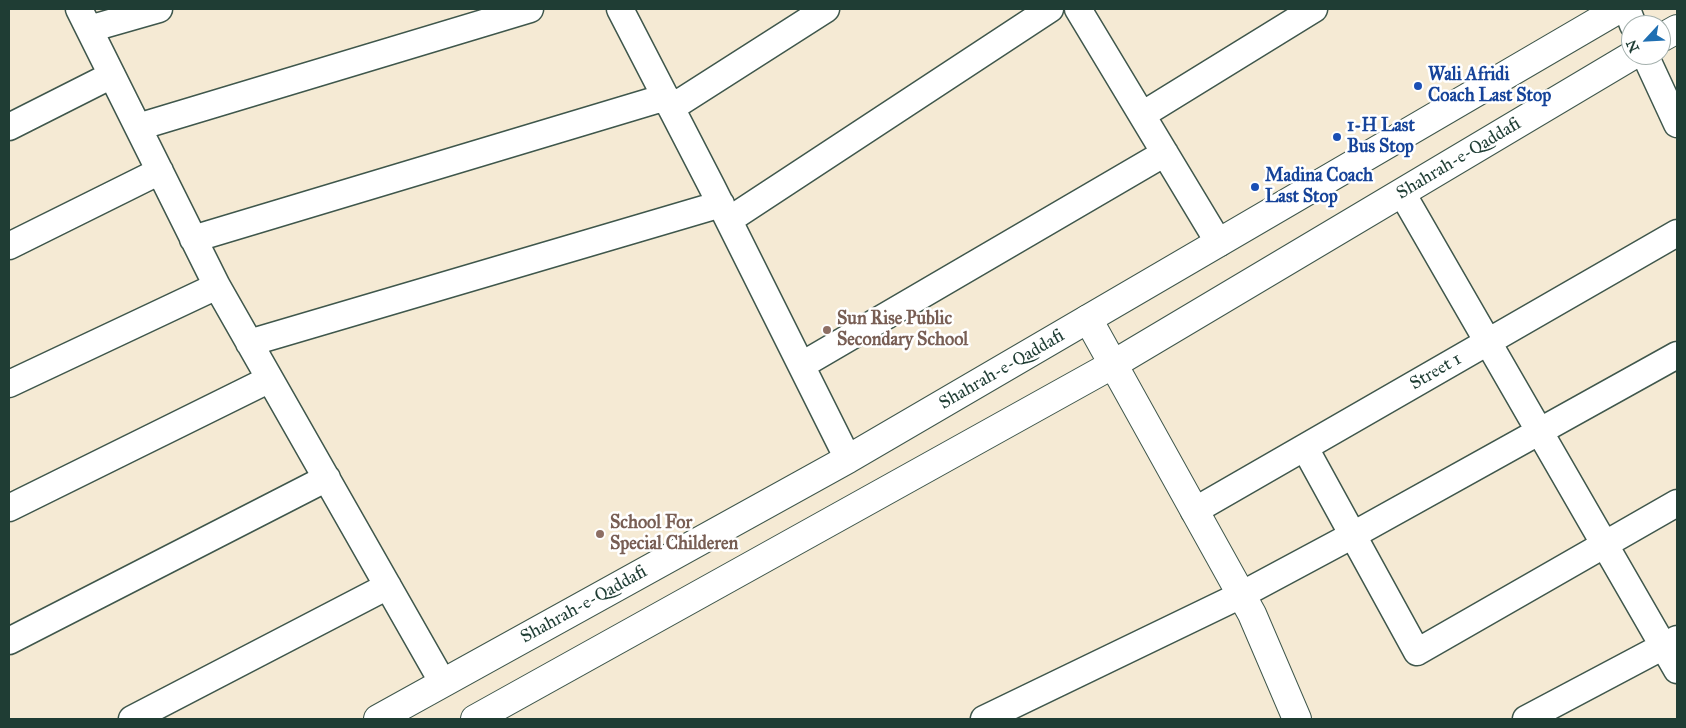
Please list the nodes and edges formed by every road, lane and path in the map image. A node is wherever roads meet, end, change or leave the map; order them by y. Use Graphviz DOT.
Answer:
graph roads {
  1 [pos="159,9"];
  2 [pos="530,9"];
  3 [pos="620,9"];
  4 [pos="826,9"];
  5 [pos="1050,9"];
  6 [pos="1078,9"];
  7 [pos="1314,9"];
  8 [pos="1619,9"];
  9 [pos="84,19"];
  10 [pos="1621,62"];
  11 [pos="1650,65"];
  12 [pos="112,75"];
  13 [pos="669,102"];
  14 [pos="1142,115"];
  15 [pos="1677,124"];
  16 [pos="9,127"];
  17 [pos="138,127"];
  18 [pos="1165,153"];
  19 [pos="160,171"];
  20 [pos="1402,193"];
  21 [pos="725,212"];
  22 [pos="1677,234"];
  23 [pos="194,239"];
  24 [pos="1219,243"];
  25 [pos="9,246"];
  26 [pos="217,286"];
  27 [pos="1088,319"];
  28 [pos="1488,342"];
  29 [pos="249,343"];
  30 [pos="1677,355"];
  31 [pos="802,365"];
  32 [pos="1112,365"];
  33 [pos="270,379"];
  34 [pos="9,384"];
  35 [pos="1540,432"];
  36 [pos="1305,448"];
  37 [pos="848,459"];
  38 [pos="327,478"];
  39 [pos="1677,503"];
  40 [pos="9,508"];
  41 [pos="1194,511"];
  42 [pos="1353,535"];
  43 [pos="1605,544"];
  44 [pos="388,586"];
  45 [pos="1241,595"];
  46 [pos="9,641"];
  47 [pos="1670,643"];
  48 [pos="1677,670"];
  49 [pos="443,683"];
  50 [pos="132,719"];
  51 [pos="378,719"];
  52 [pos="475,719"];
  53 [pos="984,719"];
  54 [pos="1297,719"];
  55 [pos="1526,719"];
  1 -- 9 [label="street"];
  2 -- 17 [label="street"];
  3 -- 13 [label="street"];
  4 -- 13 [label="street"];
  5 -- 21 [label="street"];
  6 -- 14 [label="street"];
  7 -- 14 [label="street"];
  8 -- 24 [label="main road, Shahrah-e-Qaddafi"];
  9 -- 12 [label="street"];
  10 -- 20 [label="main road, Shahrah-e-Qaddafi"];
  11 -- 15 [label="street"];
  12 -- 16 [label="street"];
  12 -- 17 [label="street"];
  13 -- 21 [label="street"];
  13 -- 23 [label="street"];
  14 -- 18 [label="street"];
  17 -- 19 [label="street"];
  18 -- 24 [label="street"];
  18 -- 31 [label="street"];
  19 -- 23 [label="street"];
  19 -- 25 [label="street"];
  20 -- 28 [label="street"];
  20 -- 32 [label="main road, Shahrah-e-Qaddafi"];
  21 -- 29 [label="street"];
  21 -- 31 [label="street"];
  22 -- 28 [label="street, Street 1"];
  23 -- 26 [label="street"];
  24 -- 27 [label="main road, Shahrah-e-Qaddafi"];
  26 -- 29 [label="street"];
  26 -- 34 [label="street"];
  27 -- 32 [label="main road"];
  27 -- 37 [label="main road, Shahrah-e-Qaddafi"];
  28 -- 35 [label="street"];
  28 -- 36 [label="street, Street 1"];
  29 -- 33 [label="street"];
  30 -- 35 [label="street"];
  31 -- 37 [label="street"];
  32 -- 41 [label="main road"];
  32 -- 52 [label="main road, Shahrah-e-Qaddafi"];
  33 -- 38 [label="street"];
  33 -- 40 [label="street"];
  35 -- 42 [label="street"];
  35 -- 43 [label="street"];
  36 -- 41 [label="street, Street 1"];
  36 -- 42 [label="street"];
  37 -- 49 [label="main road, Shahrah-e-Qaddafi"];
  38 -- 44 [label="street"];
  38 -- 46 [label="street"];
  39 -- 43 [label="street"];
  41 -- 45 [label="main road"];
  42 -- 43 [label="street"];
  42 -- 45 [label="street"];
  43 -- 47 [label="street"];
  44 -- 49 [label="street"];
  44 -- 50 [label="street"];
  45 -- 53 [label="street"];
  45 -- 54 [label="main road"];
  47 -- 48 [label="street"];
  47 -- 55 [label="street"];
  49 -- 51 [label="main road, Shahrah-e-Qaddafi"];
}
